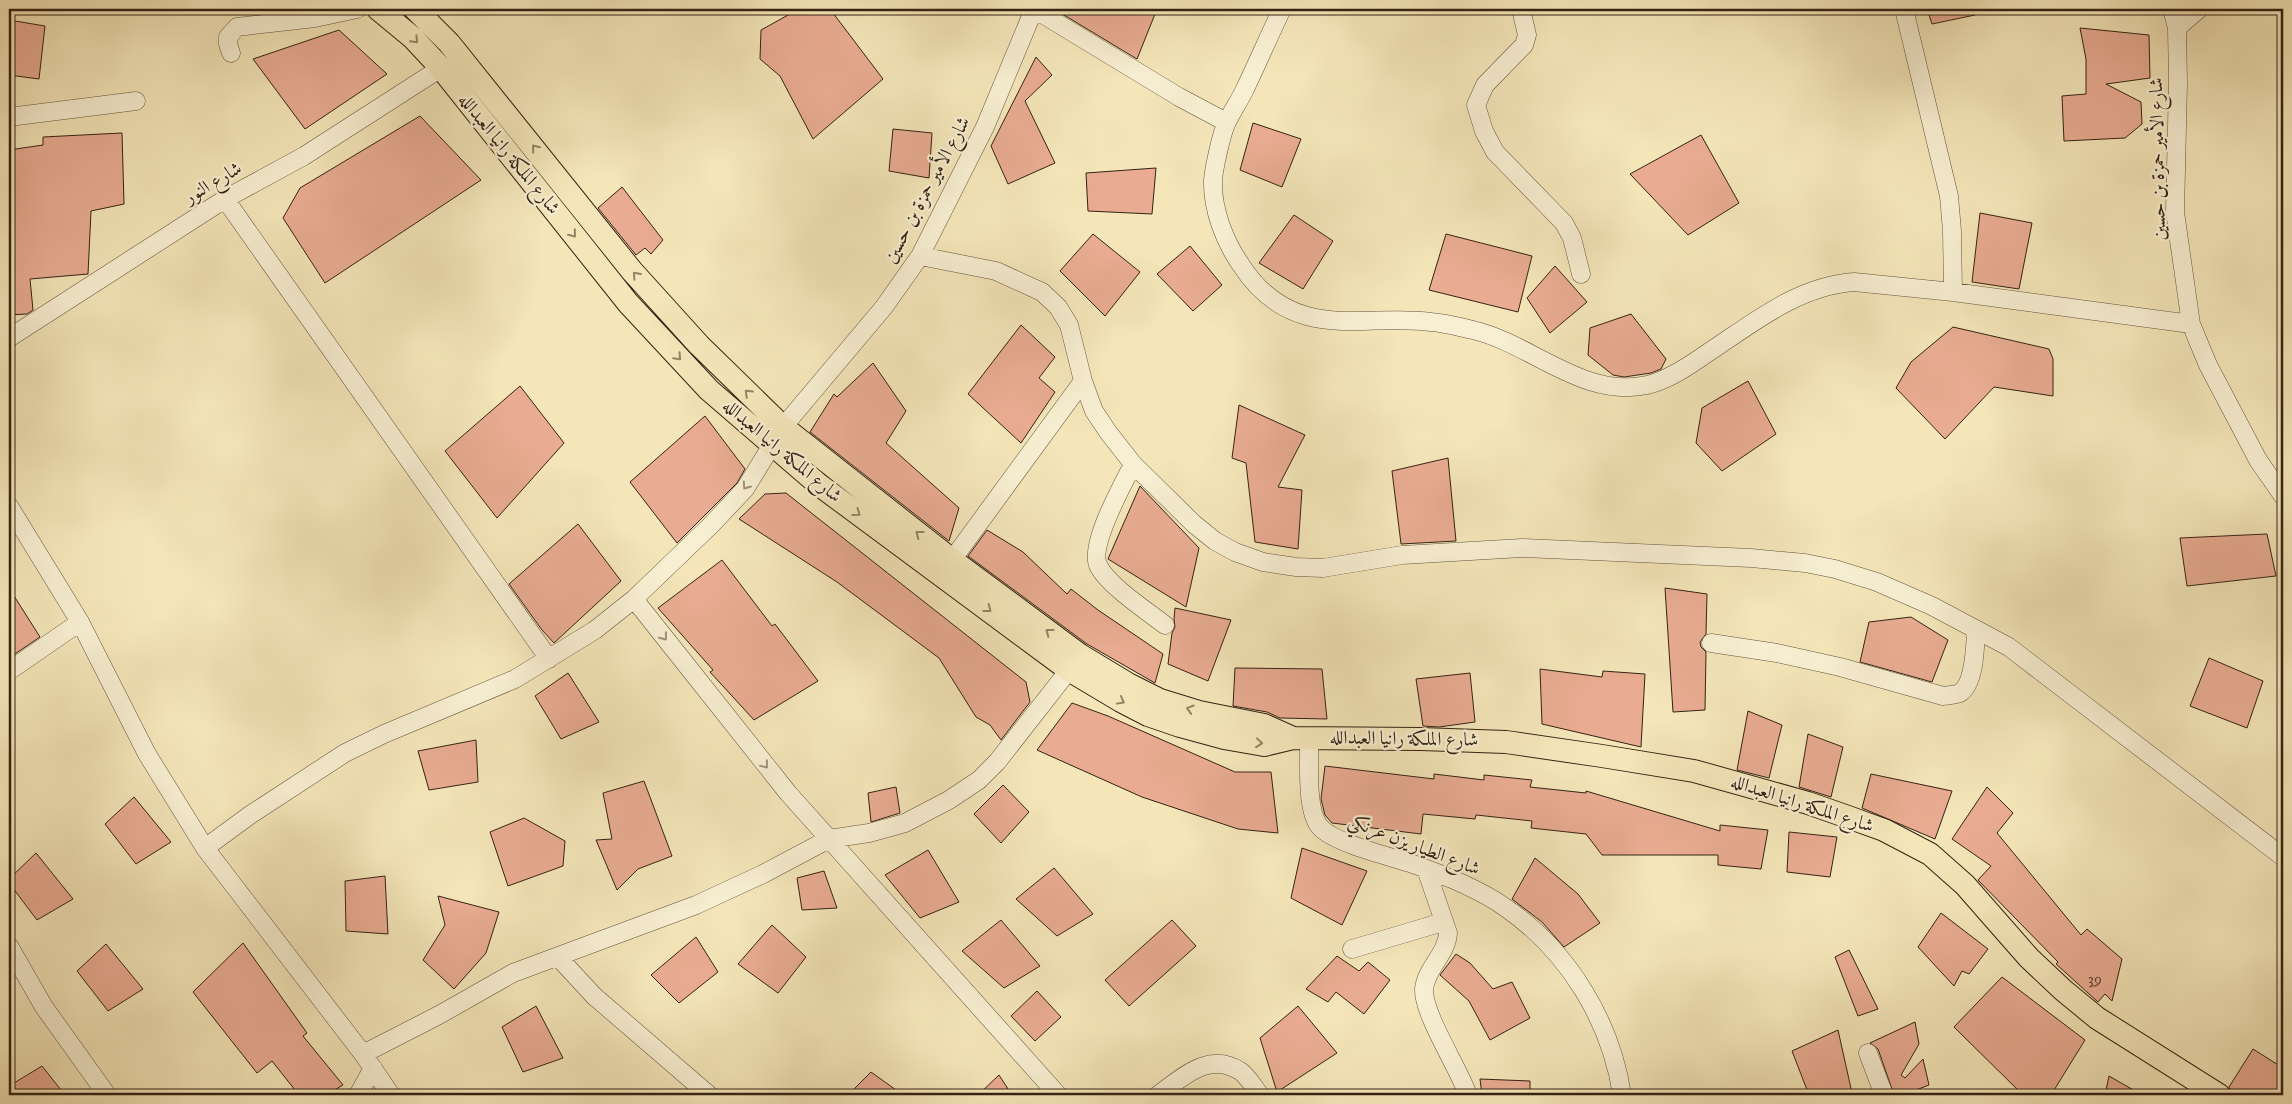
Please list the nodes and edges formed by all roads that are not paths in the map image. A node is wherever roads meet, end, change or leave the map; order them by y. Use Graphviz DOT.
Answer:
graph roads {
  1 [pos="357,9"];
  2 [pos="378,9"];
  3 [pos="414,9"];
  4 [pos="1034,9"];
  5 [pos="1282,9"];
  6 [pos="1521,9"];
  7 [pos="1904,9"];
  8 [pos="2172,9"];
  9 [pos="2199,9"];
  10 [pos="2177,28"];
  11 [pos="232,53"];
  12 [pos="441,68"];
  13 [pos="136,102"];
  14 [pos="9,117"];
  15 [pos="1226,122"];
  16 [pos="225,199"];
  17 [pos="920,256"];
  18 [pos="1581,274"];
  19 [pos="1953,292"];
  20 [pos="2191,324"];
  21 [pos="9,338"];
  22 [pos="1083,381"];
  23 [pos="778,436"];
  24 [pos="1133,464"];
  25 [pos="2283,496"];
  26 [pos="9,506"];
  27 [pos="952,560"];
  28 [pos="634,599"];
  29 [pos="80,622"];
  30 [pos="1165,625"];
  31 [pos="1976,631"];
  32 [pos="1712,643"];
  33 [pos="549,659"];
  34 [pos="1069,670"];
  35 [pos="9,671"];
  36 [pos="1301,738"];
  37 [pos="829,839"];
  38 [pos="205,848"];
  39 [pos="2283,856"];
  40 [pos="1426,869"];
  41 [pos="1443,922"];
  42 [pos="9,946"];
  43 [pos="1352,949"];
  44 [pos="558,957"];
  45 [pos="1868,1053"];
  46 [pos="368,1061"];
  47 [pos="107,1095"];
  48 [pos="358,1095"];
  49 [pos="391,1095"];
  50 [pos="709,1095"];
  51 [pos="1058,1095"];
  52 [pos="1158,1095"];
  53 [pos="1260,1095"];
  54 [pos="1468,1095"];
  55 [pos="1622,1095"];
  56 [pos="1884,1095"];
  57 [pos="2219,1095"];
  1 -- 11 [label="street"];
  2 -- 12 [label="main road, شارع الملكة رانيا العبدالله, one-way"];
  23 -- 3 [label="main road, شارع الملكة رانيا العبدالله, one-way"];
  4 -- 15 [label="street"];
  4 -- 17 [label="street, شارع الأمير حمزة بن حسين"];
  5 -- 15 [label="street"];
  6 -- 18 [label="street"];
  7 -- 19 [label="street"];
  8 -- 10 [label="street, شارع الأمير حمزة بن حسين"];
  9 -- 10 [label="street"];
  10 -- 20 [label="street, شارع الأمير حمزة بن حسين"];
  12 -- 16 [label="street, شارع النور"];
  12 -- 23 [label="main road, شارع الملكة رانيا العبدالله, one-way"];
  13 -- 14 [label="street"];
  15 -- 19 [label="street"];
  16 -- 21 [label="street, شارع النور"];
  16 -- 33 [label="street"];
  17 -- 22 [label="street"];
  17 -- 23 [label="street, شارع الأمير حمزة بن حسين"];
  19 -- 20 [label="street"];
  20 -- 25 [label="street, شارع الأمير حمزة بن حسين"];
  22 -- 24 [label="street"];
  22 -- 27 [label="street"];
  27 -- 23 [label="main road, شارع الملكة رانيا العبدالله, one-way"];
  23 -- 28 [label="street, شارع الأمير حمزة بن حسين, one-way"];
  23 -- 34 [label="main road, شارع الملكة رانيا العبدالله, one-way"];
  24 -- 30 [label="street"];
  24 -- 31 [label="street"];
  26 -- 29 [label="street"];
  36 -- 27 [label="main road, شارع الملكة رانيا العبدالله, one-way"];
  28 -- 33 [label="street, شارع الأمير حمزة بن حسين"];
  28 -- 37 [label="street, one-way"];
  29 -- 35 [label="street"];
  29 -- 38 [label="street"];
  31 -- 32 [label="street"];
  31 -- 39 [label="street"];
  33 -- 38 [label="street, شارع الأمير حمزة بن حسين"];
  34 -- 36 [label="main road, شارع الملكة رانيا العبدالله, one-way"];
  34 -- 37 [label="street"];
  36 -- 40 [label="street, شارع الطيار يزن عرنكي"];
  36 -- 57 [label="main road, شارع الملكة رانيا العبدالله"];
  37 -- 44 [label="street"];
  37 -- 51 [label="street"];
  38 -- 46 [label="street"];
  40 -- 41 [label="street"];
  40 -- 55 [label="street, شارع الطيار يزن عرنكي"];
  41 -- 43 [label="street"];
  41 -- 54 [label="street"];
  42 -- 47 [label="street"];
  44 -- 46 [label="street"];
  44 -- 50 [label="street"];
  45 -- 56 [label="street"];
  46 -- 48 [label="street"];
  46 -- 49 [label="street"];
  52 -- 53 [label="street"];
}
